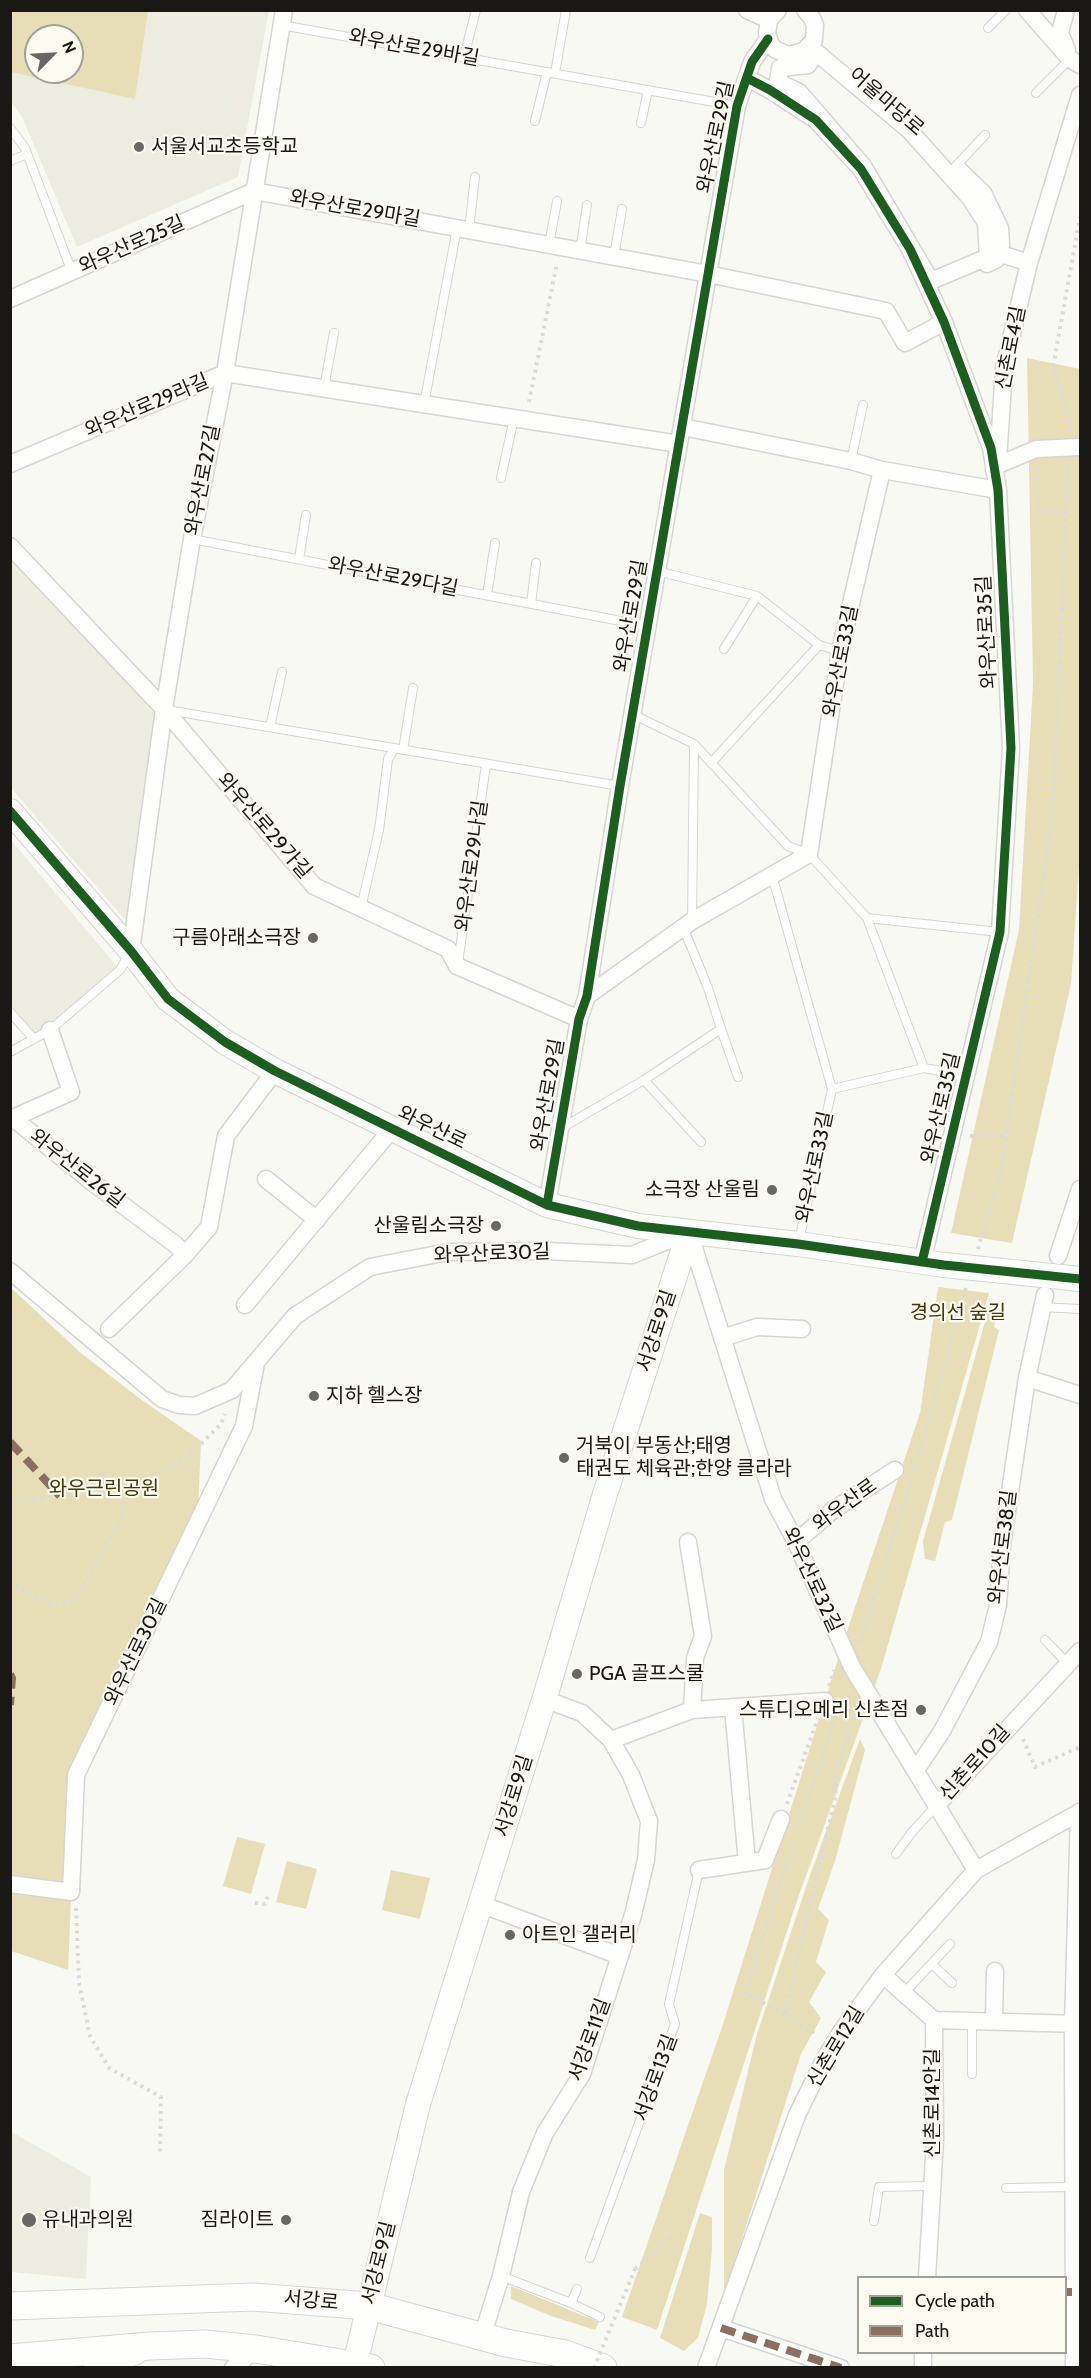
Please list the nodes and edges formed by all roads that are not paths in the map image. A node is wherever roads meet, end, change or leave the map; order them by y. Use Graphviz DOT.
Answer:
graph roads {
  1 [pos="476,10"];
  2 [pos="566,10"];
  3 [pos="747,10"];
  4 [pos="1006,10"];
  5 [pos="1027,10"];
  6 [pos="1066,10"];
  7 [pos="809,12"];
  8 [pos="773,15"];
  9 [pos="282,18"];
  10 [pos="988,28"];
  11 [pos="768,39"];
  12 [pos="814,40"];
  13 [pos="465,57"];
  14 [pos="1075,62"];
  15 [pos="551,73"];
  16 [pos="747,78"];
  17 [pos="648,90"];
  18 [pos="1036,93"];
  19 [pos="1080,95"];
  20 [pos="737,106"];
  21 [pos="535,122"];
  22 [pos="641,123"];
  23 [pos="10,128"];
  24 [pos="985,135"];
  25 [pos="27,154"];
  26 [pos="10,161"];
  27 [pos="955,167"];
  28 [pos="476,177"];
  29 [pos="254,191"];
  30 [pos="557,201"];
  31 [pos="588,205"];
  32 [pos="622,209"];
  33 [pos="463,229"];
  34 [pos="555,246"];
  35 [pos="580,251"];
  36 [pos="993,255"];
  37 [pos="614,257"];
  38 [pos="1029,263"];
  39 [pos="72,272"];
  40 [pos="708,274"];
  41 [pos="929,292"];
  42 [pos="10,299"];
  43 [pos="944,322"];
  44 [pos="334,333"];
  45 [pos="225,373"];
  46 [pos="324,388"];
  47 [pos="424,404"];
  48 [pos="863,405"];
  49 [pos="520,419"];
  50 [pos="682,427"];
  51 [pos="679,444"];
  52 [pos="1080,447"];
  53 [pos="851,462"];
  54 [pos="10,464"];
  55 [pos="996,467"];
  56 [pos="882,470"];
  57 [pos="501,478"];
  58 [pos="998,489"];
  59 [pos="306,515"];
  60 [pos="192,539"];
  61 [pos="495,543"];
  62 [pos="10,546"];
  63 [pos="299,559"];
  64 [pos="536,563"];
  65 [pos="657,571"];
  66 [pos="487,595"];
  67 [pos="758,596"];
  68 [pos="531,604"];
  69 [pos="647,626"];
  70 [pos="819,645"];
  71 [pos="724,649"];
  72 [pos="840,651"];
  73 [pos="282,672"];
  74 [pos="413,688"];
  75 [pos="164,709"];
  76 [pos="632,714"];
  77 [pos="270,727"];
  78 [pos="694,744"];
  79 [pos="399,749"];
  80 [pos="711,763"];
  81 [pos="486,765"];
  82 [pos="620,786"];
  83 [pos="10,811"];
  84 [pos="809,854"];
  85 [pos="772,875"];
  86 [pos="361,908"];
  87 [pos="867,918"];
  88 [pos="687,924"];
  89 [pos="1000,932"];
  90 [pos="131,951"];
  91 [pos="457,966"];
  92 [pos="587,996"];
  93 [pos="10,1012"];
  94 [pos="579,1018"];
  95 [pos="722,1029"];
  96 [pos="50,1030"];
  97 [pos="34,1040"];
  98 [pos="10,1052"];
  99 [pos="924,1068"];
  100 [pos="275,1071"];
  101 [pos="967,1076"];
  102 [pos="738,1077"];
  103 [pos="644,1080"];
  104 [pos="832,1089"];
  105 [pos="392,1128"];
  106 [pos="560,1129"];
  107 [pos="701,1142"];
  108 [pos="266,1179"];
  109 [pos="1080,1189"];
  110 [pos="547,1206"];
  111 [pos="317,1220"];
  112 [pos="688,1232"];
  113 [pos="798,1244"];
  114 [pos="185,1255"];
  115 [pos="1058,1256"];
  116 [pos="933,1264"];
  117 [pos="10,1271"];
  118 [pos="1080,1279"];
  119 [pos="1043,1301"];
  120 [pos="245,1305"];
  121 [pos="1080,1310"];
  122 [pos="109,1329"];
  123 [pos="802,1329"];
  124 [pos="722,1338"];
  125 [pos="256,1362"];
  126 [pos="1027,1378"];
  127 [pos="1080,1395"];
  128 [pos="895,1470"];
  129 [pos="688,1542"];
  130 [pos="795,1542"];
  131 [pos="1045,1641"];
  132 [pos="1080,1651"];
  133 [pos="1067,1664"];
  134 [pos="544,1699"];
  135 [pos="831,1706"];
  136 [pos="733,1707"];
  137 [pos="692,1710"];
  138 [pos="611,1740"];
  139 [pos="916,1770"];
  140 [pos="936,1806"];
  141 [pos="1080,1812"];
  142 [pos="781,1819"];
  143 [pos="896,1854"];
  144 [pos="747,1863"];
  145 [pos="699,1870"];
  146 [pos="976,1870"];
  147 [pos="10,1884"];
  148 [pos="480,1904"];
  149 [pos="950,1944"];
  150 [pos="620,1956"];
  151 [pos="932,1964"];
  152 [pos="995,1971"];
  153 [pos="883,1974"];
  154 [pos="952,1983"];
  155 [pos="904,1993"];
  156 [pos="934,2020"];
  157 [pos="972,2020"];
  158 [pos="994,2020"];
  159 [pos="1077,2024"];
  160 [pos="972,2074"];
  161 [pos="931,2186"];
  162 [pos="1073,2187"];
  163 [pos="1006,2188"];
  164 [pos="874,2221"];
  165 [pos="1077,2239"];
  166 [pos="590,2258"];
  167 [pos="501,2276"];
  168 [pos="927,2276"];
  169 [pos="577,2289"];
  170 [pos="571,2303"];
  171 [pos="10,2306"];
  172 [pos="369,2306"];
  173 [pos="600,2317"];
  174 [pos="721,2328"];
  175 [pos="482,2337"];
  176 [pos="150,2346"];
  177 [pos="255,2349"];
  178 [pos="10,2358"];
  179 [pos="363,2366"];
  180 [pos="96,2367"];
  181 [pos="233,2367"];
  182 [pos="603,2367"];
  183 [pos="706,2367"];
  184 [pos="841,2367"];
  185 [pos="1074,2367"];
  1 -- 13 [label="lane"];
  2 -- 15 [label="lane"];
  3 -- 8 [label="street"];
  4 -- 10 [label="lane"];
  5 -- 14 [label="street"];
  6 -- 14 [label="street"];
  7 -- 12 [label="street"];
  8 -- 11 [label="street"];
  9 -- 13 [label="lane, 와우산로29바길"];
  9 -- 29 [label="street, 와우산로27길"];
  11 -- 12 [label="street"];
  11 -- 16 [label="street, 와우산로29길"];
  12 -- 27 [label="street, 어울마당로"];
  13 -- 15 [label="lane, 와우산로29바길"];
  14 -- 18 [label="lane"];
  15 -- 17 [label="lane, 와우산로29바길"];
  15 -- 21 [label="lane"];
  16 -- 20 [label="street, 와우산로29길"];
  16 -- 41 [label="street, 와우산로35길"];
  17 -- 20 [label="lane, 와우산로29바길"];
  17 -- 22 [label="lane"];
  19 -- 38 [label="street"];
  20 -- 40 [label="street, 와우산로29길"];
  23 -- 25 [label="lane"];
  24 -- 27 [label="lane"];
  25 -- 26 [label="lane"];
  25 -- 39 [label="lane"];
  27 -- 36 [label="street, 어울마당로"];
  28 -- 33 [label="lane"];
  29 -- 33 [label="street, 와우산로29마길"];
  29 -- 39 [label="street, 와우산로25길"];
  29 -- 45 [label="street, 와우산로27길"];
  30 -- 34 [label="lane"];
  31 -- 35 [label="lane"];
  32 -- 37 [label="lane"];
  33 -- 34 [label="street, 와우산로29마길"];
  33 -- 47 [label="lane"];
  34 -- 35 [label="street, 와우산로29마길"];
  35 -- 37 [label="street, 와우산로29마길"];
  36 -- 36 [label="street"];
  36 -- 38 [label="street"];
  36 -- 41 [label="street"];
  37 -- 40 [label="street, 와우산로29마길"];
  38 -- 55 [label="street, 신촌로4길"];
  39 -- 42 [label="street, 와우산로25길"];
  40 -- 43 [label="street"];
  40 -- 50 [label="street, 와우산로29길"];
  41 -- 43 [label="street, 와우산로35길"];
  43 -- 55 [label="street, 와우산로35길"];
  44 -- 46 [label="lane"];
  45 -- 46 [label="street, 와우산로29라길"];
  45 -- 54 [label="street, 와우산로29라길"];
  45 -- 60 [label="street, 와우산로27길"];
  46 -- 47 [label="street, 와우산로29라길"];
  47 -- 49 [label="street, 와우산로29라길"];
  48 -- 53 [label="lane"];
  49 -- 51 [label="street, 와우산로29라길"];
  49 -- 57 [label="lane"];
  50 -- 51 [label="street, 와우산로29길"];
  50 -- 53 [label="street"];
  51 -- 65 [label="street, 와우산로29길"];
  52 -- 55 [label="street"];
  53 -- 56 [label="street"];
  55 -- 58 [label="street, 와우산로35길"];
  56 -- 58 [label="street"];
  56 -- 72 [label="street, 와우산로33길"];
  58 -- 89 [label="street, 와우산로35길"];
  59 -- 63 [label="lane"];
  60 -- 63 [label="lane, 와우산로29다길"];
  60 -- 75 [label="street, 와우산로27길"];
  61 -- 66 [label="lane, 와우산로29다길"];
  62 -- 75 [label="street, 와우산로29가길"];
  63 -- 66 [label="lane, 와우산로29다길"];
  64 -- 68 [label="lane"];
  65 -- 67 [label="lane, 와우산로29길"];
  65 -- 69 [label="street, 와우산로29길"];
  66 -- 68 [label="lane, 와우산로29다길"];
  67 -- 70 [label="lane, 와우산로29길"];
  67 -- 71 [label="lane"];
  68 -- 69 [label="lane, 와우산로29다길"];
  69 -- 76 [label="street, 와우산로29길"];
  70 -- 72 [label="lane, 와우산로29길"];
  70 -- 80 [label="lane"];
  72 -- 84 [label="street, 와우산로33길"];
  73 -- 77 [label="lane"];
  74 -- 79 [label="lane"];
  75 -- 77 [label="lane"];
  75 -- 86 [label="street, 와우산로29가길"];
  75 -- 90 [label="street, 와우산로27길"];
  76 -- 78 [label="lane"];
  76 -- 82 [label="street, 와우산로29길"];
  77 -- 79 [label="lane"];
  78 -- 80 [label="lane"];
  78 -- 88 [label="lane"];
  79 -- 81 [label="lane"];
  79 -- 86 [label="lane"];
  80 -- 84 [label="lane"];
  81 -- 82 [label="lane"];
  81 -- 91 [label="lane, 와우산로29나길"];
  82 -- 92 [label="street, 와우산로29길"];
  83 -- 90 [label="street, 와우산로"];
  84 -- 85 [label="street"];
  84 -- 87 [label="lane"];
  85 -- 88 [label="street"];
  85 -- 104 [label="lane, 와우산로33길"];
  86 -- 91 [label="street, 와우산로29가길"];
  87 -- 89 [label="lane"];
  87 -- 99 [label="lane, 와우산로35길"];
  88 -- 92 [label="street"];
  88 -- 95 [label="lane"];
  89 -- 101 [label="street, 와우산로35길"];
  90 -- 96 [label="lane"];
  90 -- 100 [label="street, 와우산로"];
  91 -- 94 [label="street, 와우산로29가길"];
  92 -- 94 [label="street, 와우산로29길"];
  93 -- 97 [label="lane"];
  94 -- 106 [label="street, 와우산로29길"];
  95 -- 102 [label="lane"];
  95 -- 103 [label="lane, 와우산로29길"];
  96 -- 97 [label="lane"];
  96 -- 114 [label="street, 와우산로26길"];
  97 -- 98 [label="lane"];
  99 -- 101 [label="lane, 와우산로35길"];
  99 -- 104 [label="lane, 와우산로33길"];
  100 -- 105 [label="street, 와우산로"];
  100 -- 114 [label="street"];
  101 -- 116 [label="street, 와우산로35길"];
  103 -- 106 [label="lane, 와우산로29길"];
  103 -- 107 [label="lane"];
  104 -- 113 [label="lane, 와우산로33길"];
  105 -- 110 [label="street, 와우산로"];
  105 -- 111 [label="street, 와우산로"];
  106 -- 110 [label="street, 와우산로29길"];
  108 -- 111 [label="street"];
  109 -- 115 [label="street"];
  110 -- 112 [label="street, 와우산로"];
  111 -- 120 [label="street, 와우산로"];
  112 -- 113 [label="street, 와우산로"];
  112 -- 124 [label="street, 와우산로32길"];
  112 -- 125 [label="street, 와우산로30길"];
  112 -- 134 [label="street, 서강로9길"];
  113 -- 116 [label="street, 와우산로"];
  114 -- 122 [label="street"];
  116 -- 118 [label="street, 와우산로, bridge"];
  117 -- 125 [label="street, 와우산로30길"];
  119 -- 121 [label="lane"];
  119 -- 126 [label="street, 와우산로38길"];
  123 -- 124 [label="street"];
  124 -- 130 [label="street, 와우산로32길"];
  125 -- 147 [label="street, 와우산로30길"];
  126 -- 127 [label="street"];
  126 -- 139 [label="street, 와우산로38길"];
  128 -- 130 [label="street, 와우산로"];
  129 -- 137 [label="street"];
  130 -- 139 [label="street, 와우산로32길"];
  131 -- 133 [label="lane"];
  132 -- 133 [label="street, 신촌로10길"];
  133 -- 140 [label="street, 신촌로10길"];
  134 -- 138 [label="street, 서강로11길"];
  134 -- 148 [label="street, 서강로9길"];
  135 -- 136 [label="street"];
  136 -- 137 [label="street"];
  136 -- 144 [label="street"];
  137 -- 138 [label="street"];
  138 -- 150 [label="street, 서강로11길"];
  139 -- 140 [label="street, 와우산로32길"];
  140 -- 143 [label="lane"];
  140 -- 146 [label="street, 와우산로32길"];
  141 -- 146 [label="street, 신촌로12길"];
  141 -- 159 [label="street"];
  142 -- 144 [label="street, 서강로13길"];
  144 -- 145 [label="street, 서강로13길"];
  145 -- 166 [label="lane, 서강로13길"];
  146 -- 153 [label="street, 신촌로12길"];
  148 -- 150 [label="street"];
  148 -- 172 [label="street, 서강로9길"];
  149 -- 151 [label="lane"];
  150 -- 167 [label="street, 서강로11길"];
  151 -- 154 [label="lane"];
  151 -- 155 [label="lane"];
  152 -- 158 [label="street"];
  153 -- 155 [label="street"];
  153 -- 174 [label="street, 신촌로12길"];
  155 -- 156 [label="street"];
  156 -- 157 [label="street"];
  156 -- 161 [label="street, 신촌로14안길"];
  157 -- 158 [label="street"];
  157 -- 160 [label="lane"];
  158 -- 159 [label="street"];
  159 -- 162 [label="street"];
  161 -- 164 [label="lane, 신촌로14안길"];
  161 -- 168 [label="street, 신촌로14안길"];
  162 -- 163 [label="lane"];
  162 -- 165 [label="street"];
  165 -- 185 [label="street"];
  167 -- 170 [label="lane"];
  167 -- 175 [label="street, 서강로11길"];
  169 -- 170 [label="lane"];
  170 -- 173 [label="lane"];
  171 -- 172 [label="main road, 서강로"];
  172 -- 175 [label="main road, 서강로"];
  172 -- 179 [label="street, 서강로9길"];
  174 -- 183 [label="street, 신촌로12길"];
  174 -- 184 [label="street"];
  175 -- 182 [label="main road, 서강로"];
  176 -- 177 [label="main road"];
  176 -- 178 [label="main road"];
  176 -- 180 [label="street"];
  177 -- 179 [label="main road"];
  177 -- 181 [label="street"];
}
